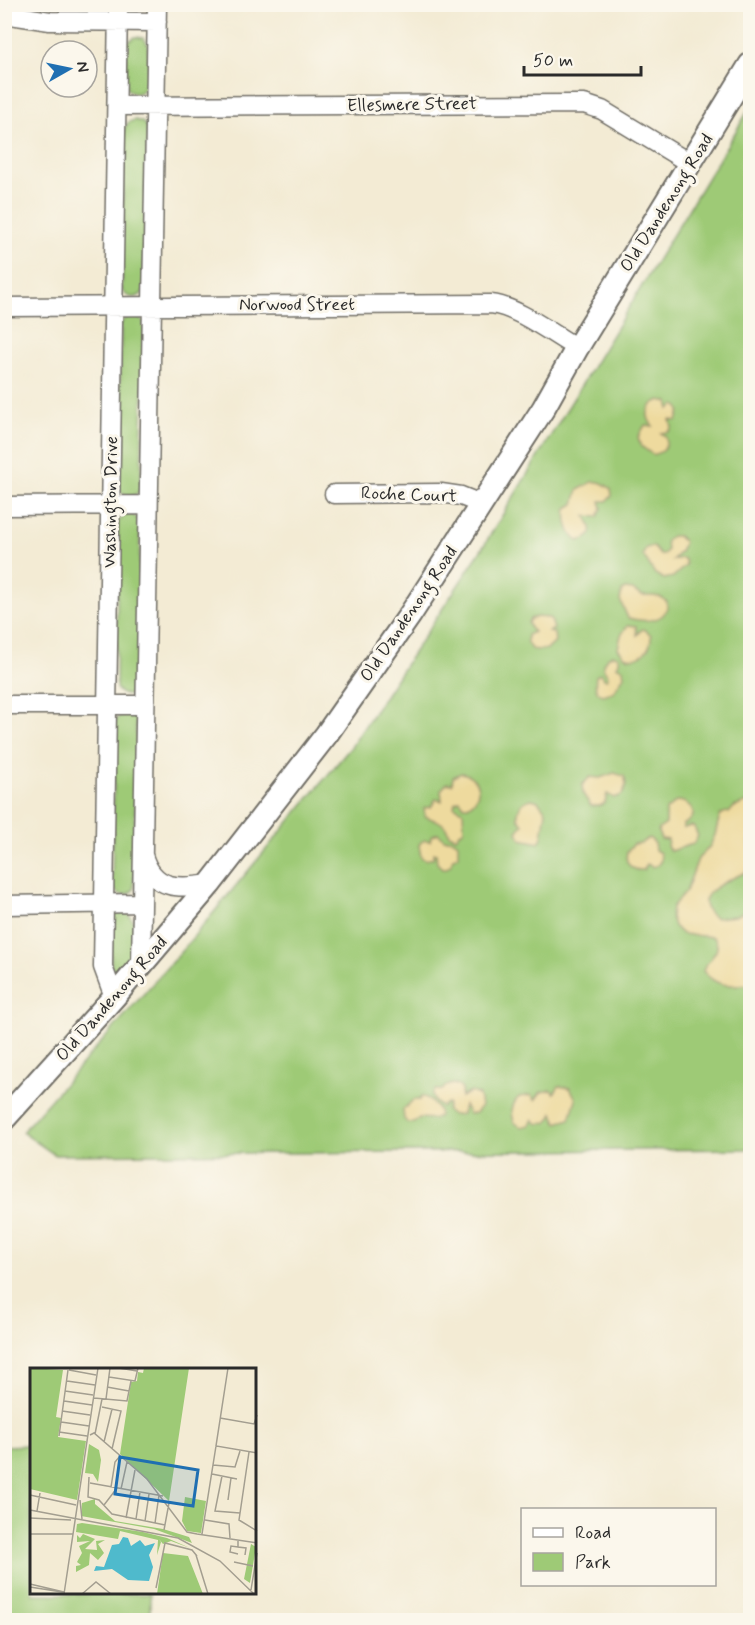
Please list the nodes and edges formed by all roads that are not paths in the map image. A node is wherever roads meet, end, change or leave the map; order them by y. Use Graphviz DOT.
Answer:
graph roads {
  1 [pos="118,13"];
  2 [pos="157,13"];
  3 [pos="4,14"];
  4 [pos="750,65"];
  5 [pos="117,106"];
  6 [pos="155,107"];
  7 [pos="691,164"];
  8 [pos="114,306"];
  9 [pos="152,306"];
  10 [pos="4,307"];
  11 [pos="577,348"];
  12 [pos="334,494"];
  13 [pos="481,504"];
  14 [pos="111,505"];
  15 [pos="148,505"];
  16 [pos="4,506"];
  17 [pos="108,704"];
  18 [pos="4,705"];
  19 [pos="146,705"];
  20 [pos="143,854"];
  21 [pos="210,884"];
  22 [pos="142,903"];
  23 [pos="104,904"];
  24 [pos="4,905"];
  25 [pos="141,966"];
  26 [pos="114,997"];
  27 [pos="4,1119"];
  1 -- 2 [label="street"];
  1 -- 3 [label="street"];
  1 -- 5 [label="street, Washington Drive"];
  2 -- 6 [label="street, Washington Drive"];
  4 -- 7 [label="main road, Old Dandenong Road"];
  5 -- 6 [label="street, Ellesmere Street"];
  5 -- 8 [label="street, Washington Drive"];
  6 -- 7 [label="street, Ellesmere Street"];
  6 -- 9 [label="street, Washington Drive"];
  7 -- 11 [label="main road, Old Dandenong Road"];
  8 -- 9 [label="street, Norwood Street"];
  8 -- 10 [label="street, Norwood Street"];
  8 -- 14 [label="street, Washington Drive"];
  9 -- 11 [label="street, Norwood Street"];
  9 -- 15 [label="street, Washington Drive"];
  11 -- 13 [label="main road, Old Dandenong Road"];
  12 -- 13 [label="street, Roche Court"];
  13 -- 21 [label="main road, Old Dandenong Road"];
  14 -- 15 [label="street"];
  14 -- 16 [label="street"];
  14 -- 17 [label="street, Washington Drive"];
  15 -- 19 [label="street, Washington Drive"];
  17 -- 18 [label="street"];
  17 -- 19 [label="street"];
  17 -- 23 [label="street, Washington Drive"];
  19 -- 20 [label="street, Washington Drive"];
  20 -- 21 [label="street"];
  20 -- 22 [label="street, Washington Drive"];
  21 -- 25 [label="main road, Old Dandenong Road"];
  22 -- 23 [label="street"];
  22 -- 25 [label="street, Washington Drive"];
  23 -- 24 [label="street"];
  23 -- 26 [label="street, Washington Drive"];
  25 -- 26 [label="main road, Old Dandenong Road"];
  26 -- 27 [label="main road, Old Dandenong Road"];
}
